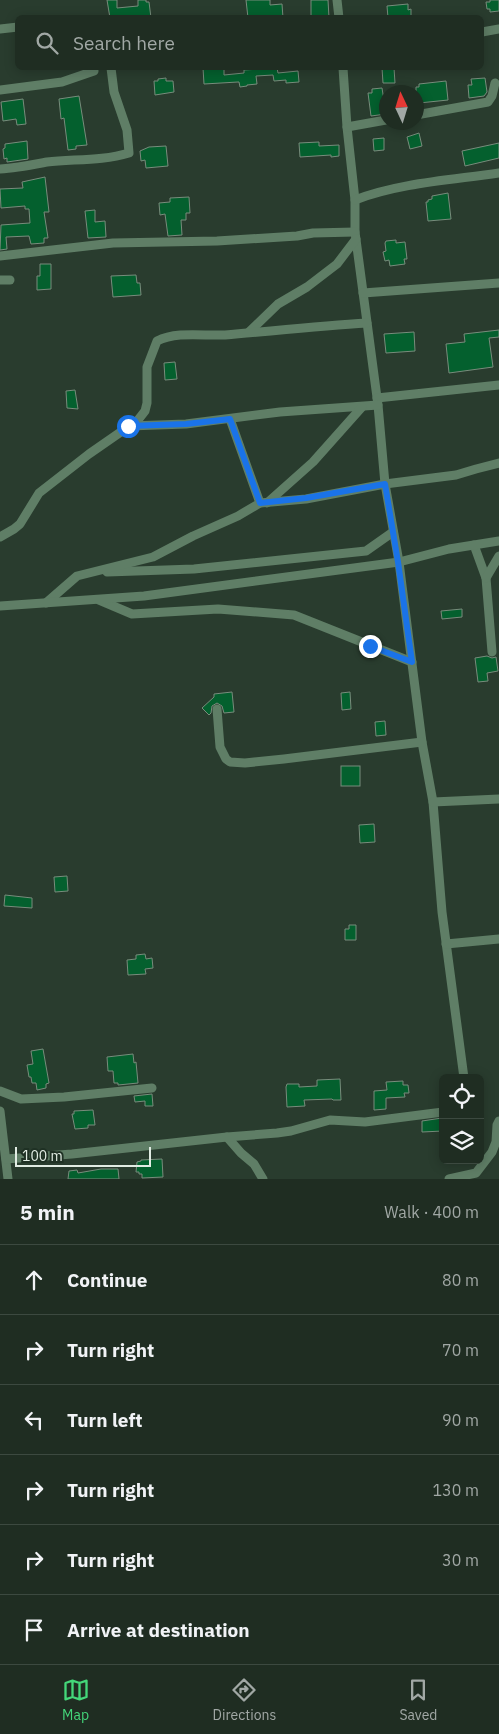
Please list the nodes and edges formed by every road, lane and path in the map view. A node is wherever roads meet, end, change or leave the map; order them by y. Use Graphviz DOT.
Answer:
graph roads {
  1 [pos="337,0"];
  2 [pos="339,15"];
  3 [pos="15,28"];
  4 [pos="0,29"];
  5 [pos="499,29"];
  6 [pos="484,32"];
  7 [pos="90,70"];
  8 [pos="110,70"];
  9 [pos="343,70"];
  10 [pos="495,83"];
  11 [pos="0,90"];
  12 [pos="424,114"];
  13 [pos="379,121"];
  14 [pos="346,127"];
  15 [pos="0,169"];
  16 [pos="499,173"];
  17 [pos="355,200"];
  18 [pos="355,235"];
  19 [pos="0,256"];
  20 [pos="0,280"];
  21 [pos="10,280"];
  22 [pos="498,283"];
  23 [pos="363,293"];
  24 [pos="367,323"];
  25 [pos="249,332"];
  26 [pos="499,385"];
  27 [pos="377,401"];
  28 [pos="362,407"];
  29 [pos="230,419"];
  30 [pos="128,426"];
  31 [pos="499,463"];
  32 [pos="385,484"];
  33 [pos="263,503"];
  34 [pos="393,532"];
  35 [pos="0,537"];
  36 [pos="499,541"];
  37 [pos="474,545"];
  38 [pos="499,556"];
  39 [pos="398,562"];
  40 [pos="89,573"];
  41 [pos="486,578"];
  42 [pos="96,599"];
  43 [pos="46,603"];
  44 [pos="0,606"];
  45 [pos="492,652"];
  46 [pos="412,662"];
  47 [pos="217,709"];
  48 [pos="422,742"];
  49 [pos="499,799"];
  50 [pos="433,802"];
  51 [pos="499,939"];
  52 [pos="446,944"];
  53 [pos="463,1074"];
  54 [pos="152,1088"];
  55 [pos="0,1091"];
  56 [pos="0,1111"];
  57 [pos="439,1113"];
  58 [pos="499,1121"];
  59 [pos="227,1136"];
  60 [pos="4,1155"];
  61 [pos="476,1176"];
  62 [pos="8,1179"];
  63 [pos="263,1179"];
  64 [pos="449,1179"];
  1 -- 2 [label="street"];
  3 -- 4 [label="street"];
  5 -- 6 [label="street"];
  7 -- 11 [label="street"];
  8 -- 15 [label="street"];
  9 -- 14 [label="street"];
  10 -- 12 [label="street"];
  13 -- 14 [label="street"];
  14 -- 17 [label="street"];
  16 -- 17 [label="street"];
  17 -- 18 [label="street"];
  18 -- 19 [label="street"];
  18 -- 23 [label="street"];
  18 -- 25 [label="street"];
  20 -- 21 [label="street"];
  22 -- 23 [label="street"];
  23 -- 24 [label="street"];
  24 -- 25 [label="street"];
  24 -- 27 [label="street"];
  25 -- 30 [label="street"];
  26 -- 27 [label="street"];
  27 -- 28 [label="street"];
  27 -- 32 [label="street"];
  28 -- 29 [label="street"];
  28 -- 33 [label="street"];
  29 -- 30 [label="street"];
  29 -- 33 [label="street"];
  30 -- 35 [label="street"];
  31 -- 32 [label="street"];
  32 -- 33 [label="street"];
  32 -- 34 [label="street"];
  33 -- 40 [label="street"];
  34 -- 39 [label="street"];
  34 -- 40 [label="street"];
  36 -- 37 [label="street"];
  37 -- 39 [label="street"];
  37 -- 41 [label="street"];
  38 -- 41 [label="street"];
  39 -- 42 [label="street"];
  39 -- 46 [label="street"];
  40 -- 43 [label="street"];
  41 -- 45 [label="street"];
  42 -- 43 [label="street"];
  42 -- 46 [label="street"];
  43 -- 44 [label="street"];
  46 -- 48 [label="street"];
  47 -- 48 [label="street"];
  48 -- 50 [label="street"];
  49 -- 50 [label="street"];
  50 -- 52 [label="street"];
  51 -- 52 [label="street"];
  52 -- 53 [label="street"];
  54 -- 55 [label="street"];
  56 -- 60 [label="street"];
  57 -- 59 [label="street"];
  58 -- 61 [label="street"];
  59 -- 60 [label="street"];
  59 -- 63 [label="street"];
  60 -- 62 [label="street"];
  61 -- 64 [label="street"];
}
